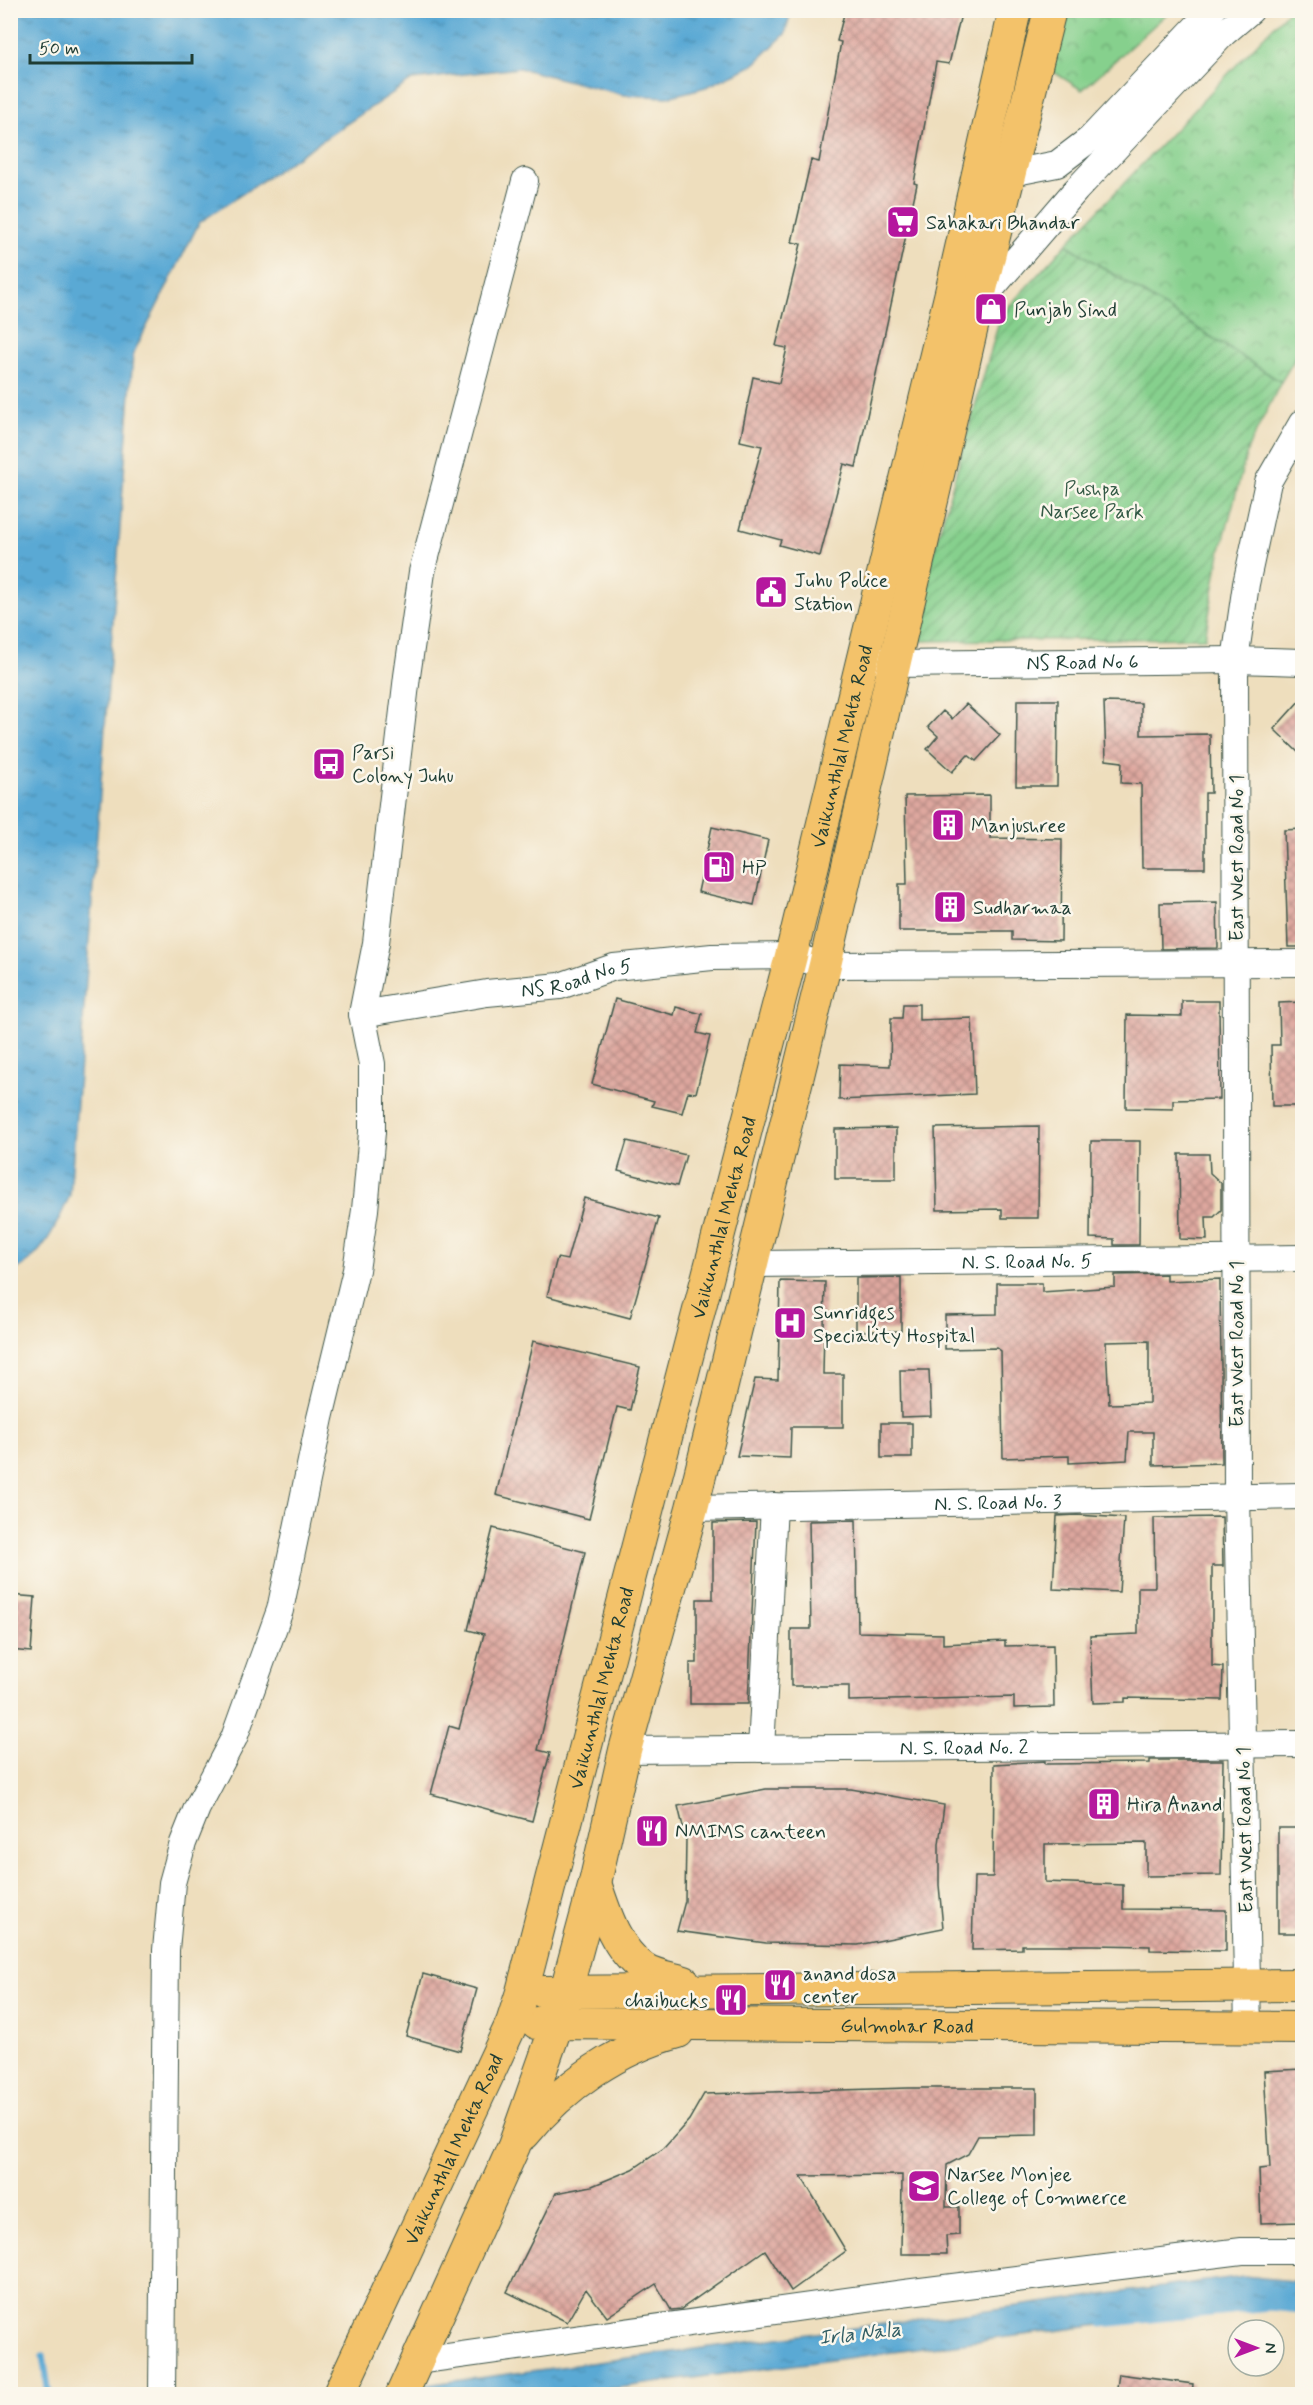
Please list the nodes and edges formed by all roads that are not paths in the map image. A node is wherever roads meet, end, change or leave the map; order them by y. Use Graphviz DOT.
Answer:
graph roads {
  1 [pos="1016,10"];
  2 [pos="1050,10"];
  3 [pos="1212,10"];
  4 [pos="1251,10"];
  5 [pos="1057,164"];
  6 [pos="1011,173"];
  7 [pos="525,181"];
  8 [pos="1076,190"];
  9 [pos="977,305"];
  10 [pos="1302,423"];
  11 [pos="863,656"];
  12 [pos="1235,660"];
  13 [pos="1302,662"];
  14 [pos="894,664"];
  15 [pos="791,956"];
  16 [pos="1236,963"];
  17 [pos="1302,963"];
  18 [pos="825,965"];
  19 [pos="362,1014"];
  20 [pos="1236,1258"];
  21 [pos="1302,1258"];
  22 [pos="751,1264"];
  23 [pos="1237,1495"];
  24 [pos="1302,1496"];
  25 [pos="774,1506"];
  26 [pos="692,1508"];
  27 [pos="1243,1744"];
  28 [pos="1302,1744"];
  29 [pos="761,1749"];
  30 [pos="626,1750"];
  31 [pos="595,1883"];
  32 [pos="1247,1984"];
  33 [pos="1302,1984"];
  34 [pos="1017,1987"];
  35 [pos="706,1990"];
  36 [pos="522,1992"];
  37 [pos="565,1992"];
  38 [pos="512,2023"];
  39 [pos="557,2024"];
  40 [pos="705,2025"];
  41 [pos="1016,2027"];
  42 [pos="1302,2028"];
  43 [pos="1248,2029"];
  44 [pos="514,2146"];
  45 [pos="1302,2251"];
  46 [pos="418,2361"];
  47 [pos="162,2394"];
  48 [pos="339,2394"];
  49 [pos="402,2394"];
  1 -- 11 [label="main road, Vaikunthlal Mehta Road"];
  2 -- 6 [label="main road, Vaikunthlal Mehta Road"];
  3 -- 5 [label="street"];
  4 -- 8 [label="street"];
  5 -- 6 [label="street"];
  5 -- 8 [label="street"];
  6 -- 9 [label="main road, Vaikunthlal Mehta Road"];
  7 -- 19 [label="street"];
  8 -- 9 [label="street"];
  9 -- 14 [label="main road, Vaikunthlal Mehta Road"];
  10 -- 12 [label="street, East West Road No 1"];
  11 -- 14 [label="street, NS Road No 6"];
  11 -- 15 [label="main road, Vaikunthlal Mehta Road"];
  12 -- 13 [label="street, NS Road No 6"];
  12 -- 14 [label="street, NS Road No 6"];
  12 -- 16 [label="street, East West Road No 1"];
  14 -- 18 [label="main road, Vaikunthlal Mehta Road"];
  15 -- 18 [label="street"];
  15 -- 19 [label="street, NS Road No 5"];
  15 -- 36 [label="main road, Vaikunthlal Mehta Road"];
  16 -- 17 [label="street"];
  16 -- 18 [label="street"];
  16 -- 20 [label="street, East West Road No 1"];
  18 -- 22 [label="main road, Vaikunthlal Mehta Road"];
  19 -- 47 [label="street"];
  20 -- 21 [label="street, N. S. Road No. 5"];
  20 -- 22 [label="street, N. S. Road No. 5"];
  20 -- 23 [label="street, East West Road No 1"];
  22 -- 26 [label="main road, Vaikunthlal Mehta Road"];
  23 -- 24 [label="street, N. S. Road No. 3"];
  23 -- 25 [label="street, N. S. Road No. 3"];
  23 -- 27 [label="street, East West Road No 1"];
  25 -- 26 [label="street, N. S. Road No. 3"];
  25 -- 29 [label="street"];
  26 -- 30 [label="main road, Vaikunthlal Mehta Road"];
  27 -- 28 [label="street, N. S. Road No. 2"];
  27 -- 29 [label="street, N. S. Road No. 2"];
  27 -- 32 [label="street, East West Road No 1"];
  29 -- 30 [label="street, N. S. Road No. 2"];
  30 -- 31 [label="main road, Vaikunthlal Mehta Road"];
  31 -- 35 [label="main road"];
  31 -- 37 [label="main road, Vaikunthlal Mehta Road"];
  32 -- 33 [label="main road, Gulmohar Road"];
  32 -- 34 [label="main road, Gulmohar Road"];
  32 -- 43 [label="street, East West Road No 1"];
  34 -- 35 [label="main road, Gulmohar Road"];
  34 -- 41 [label="main road"];
  35 -- 37 [label="main road, Gulmohar Road"];
  36 -- 37 [label="main road, Gulmohar Road"];
  36 -- 38 [label="main road, Vaikunthlal Mehta Road"];
  37 -- 39 [label="main road, Vaikunthlal Mehta Road"];
  38 -- 39 [label="main road, Gulmohar Road"];
  38 -- 48 [label="main road, Vaikunthlal Mehta Road"];
  39 -- 40 [label="main road, Gulmohar Road"];
  39 -- 44 [label="main road, Vaikunthlal Mehta Road"];
  40 -- 41 [label="main road, Gulmohar Road"];
  40 -- 44 [label="main road"];
  41 -- 43 [label="main road, Gulmohar Road"];
  42 -- 43 [label="main road, Gulmohar Road"];
  44 -- 46 [label="main road, Vaikunthlal Mehta Road"];
  45 -- 46 [label="street"];
  46 -- 49 [label="main road, Vaikunthlal Mehta Road"];
}
